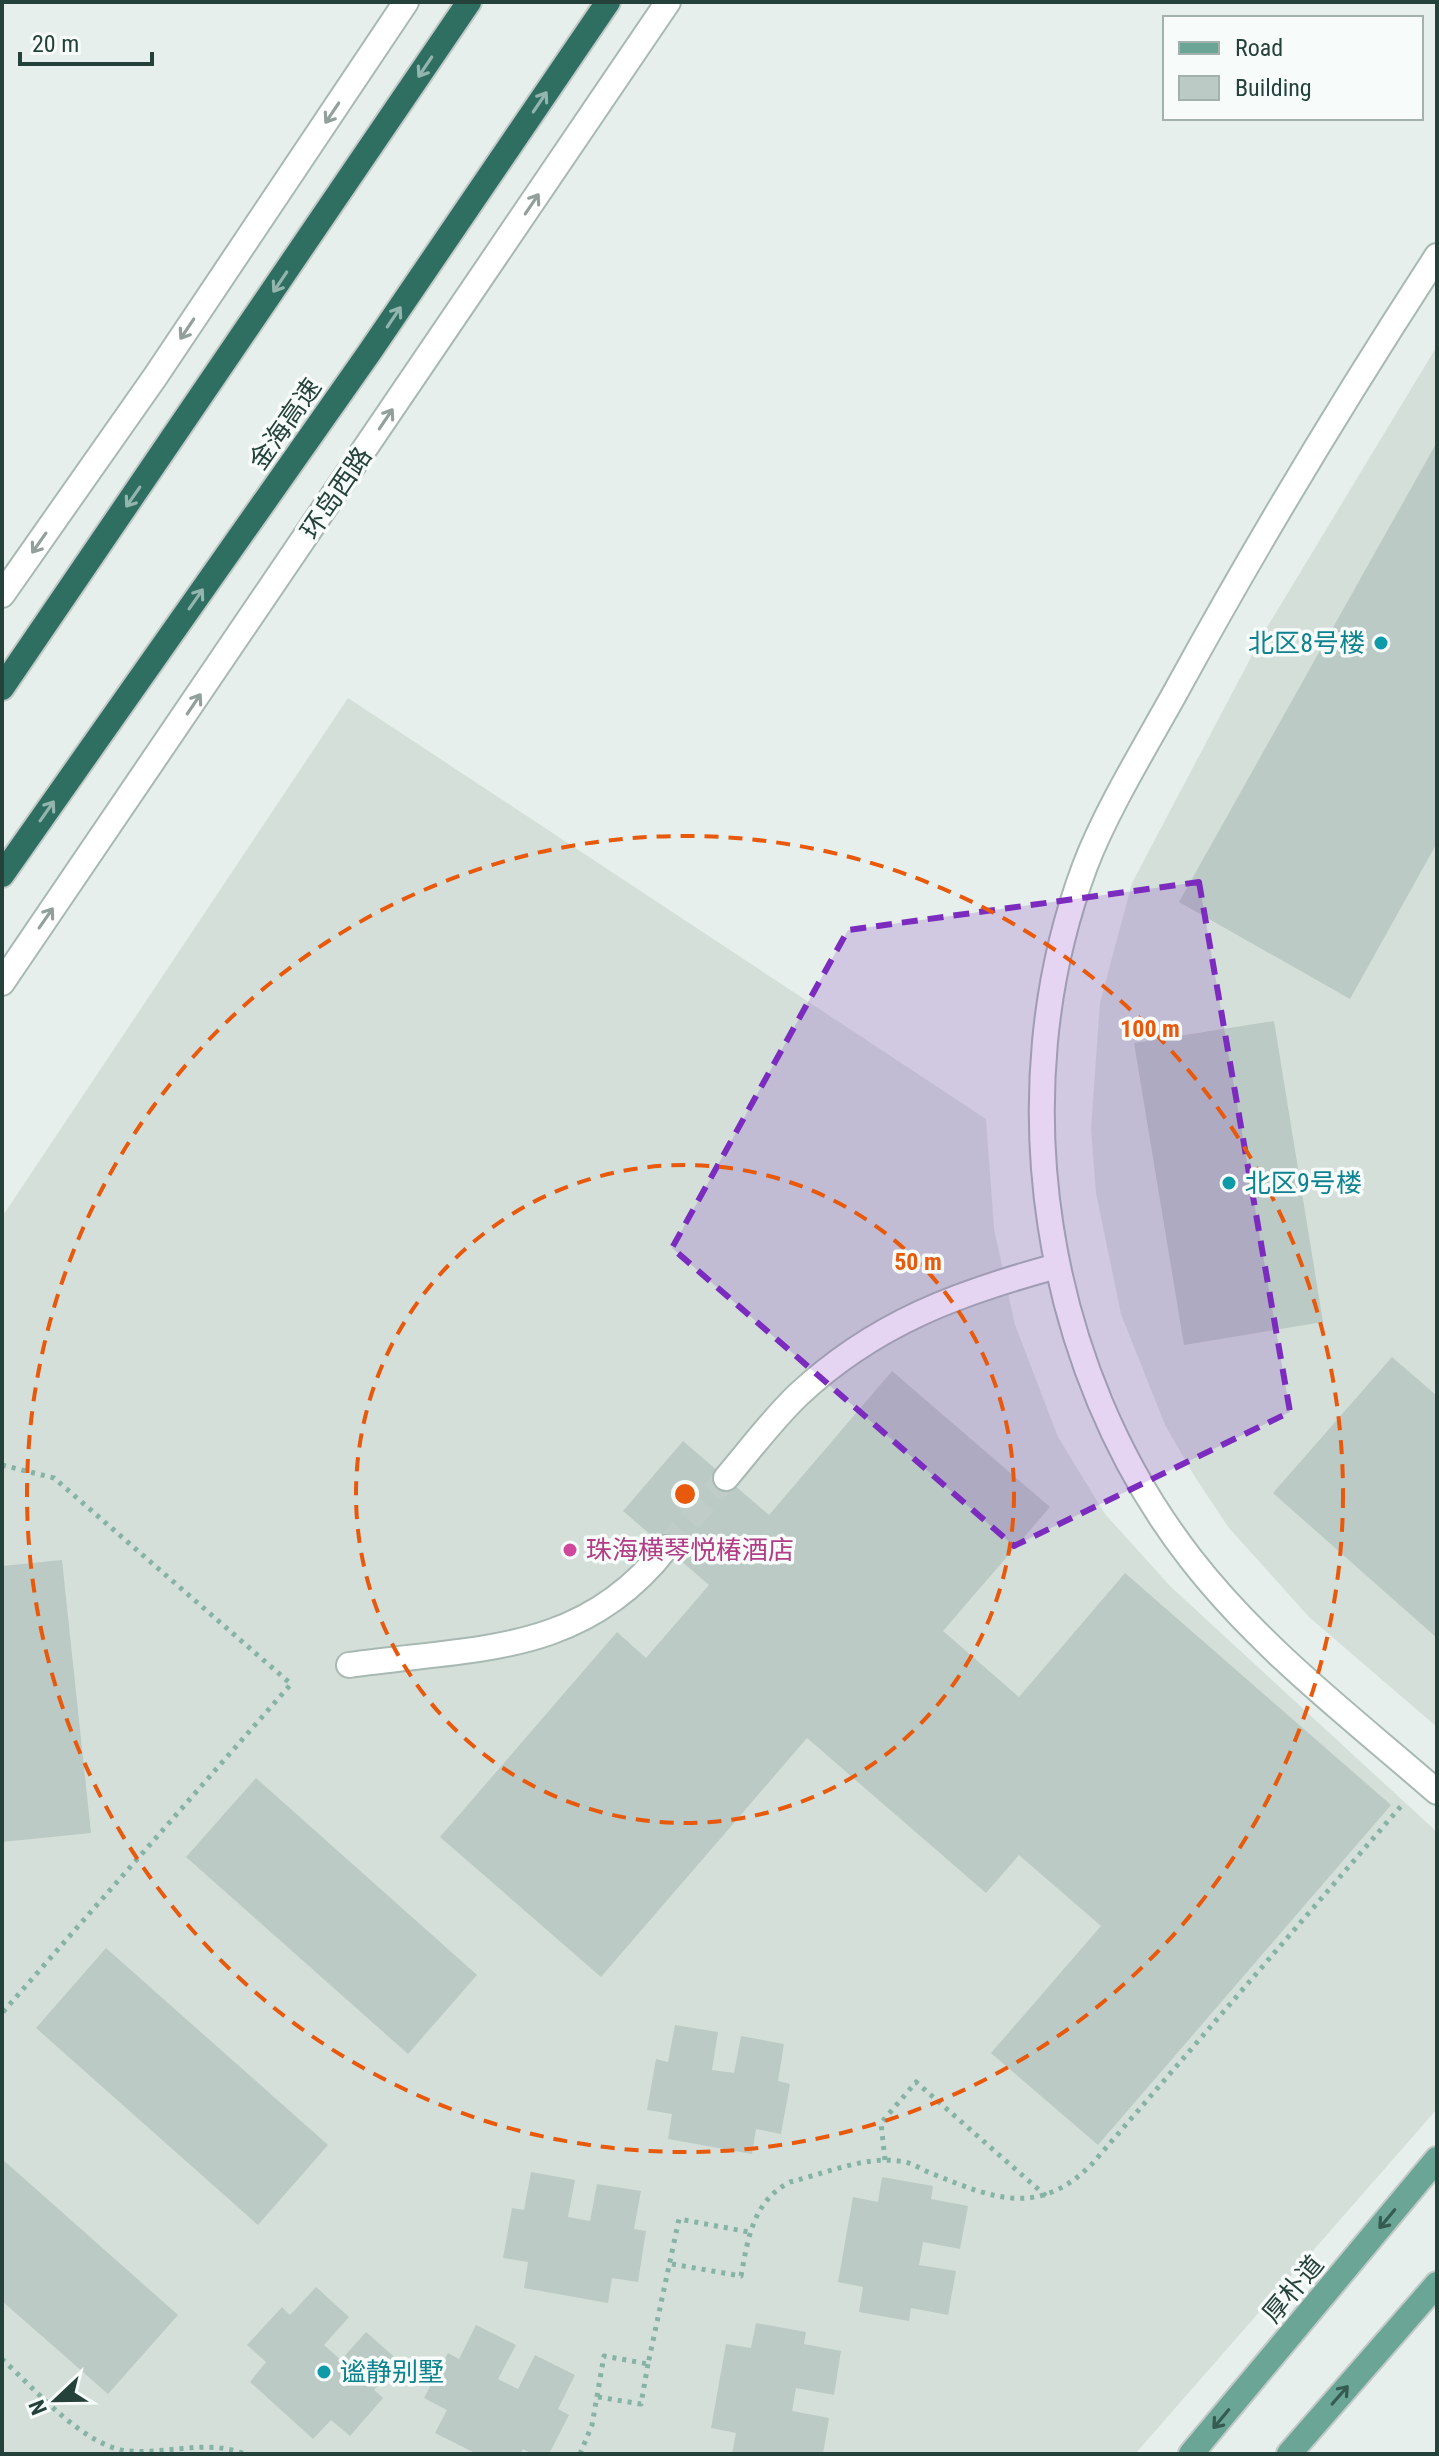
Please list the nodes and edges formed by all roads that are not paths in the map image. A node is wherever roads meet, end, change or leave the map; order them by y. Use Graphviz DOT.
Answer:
graph roads {
  1 [pos="406,2"];
  2 [pos="469,2"];
  3 [pos="608,2"];
  4 [pos="668,2"];
  5 [pos="1437,256"];
  6 [pos="2,595"];
  7 [pos="2,688"];
  8 [pos="2,875"];
  9 [pos="2,983"];
  10 [pos="1057,1266"];
  11 [pos="726,1478"];
  12 [pos="666,1548"];
  13 [pos="349,1665"];
  14 [pos="1430,1786"];
  15 [pos="1437,2159"];
  16 [pos="1437,2284"];
  17 [pos="1191,2454"];
  18 [pos="1289,2454"];
  1 -- 6 [label="street, one-way"];
  2 -- 7 [label="highway, one-way"];
  8 -- 3 [label="highway, 金海高速, one-way"];
  9 -- 4 [label="street, 环岛西路, one-way"];
  5 -- 10 [label="street"];
  10 -- 11 [label="street"];
  10 -- 14 [label="street"];
  12 -- 13 [label="street"];
  15 -- 17 [label="main road, 厚朴道, one-way"];
  18 -- 16 [label="main road, one-way"];
}
